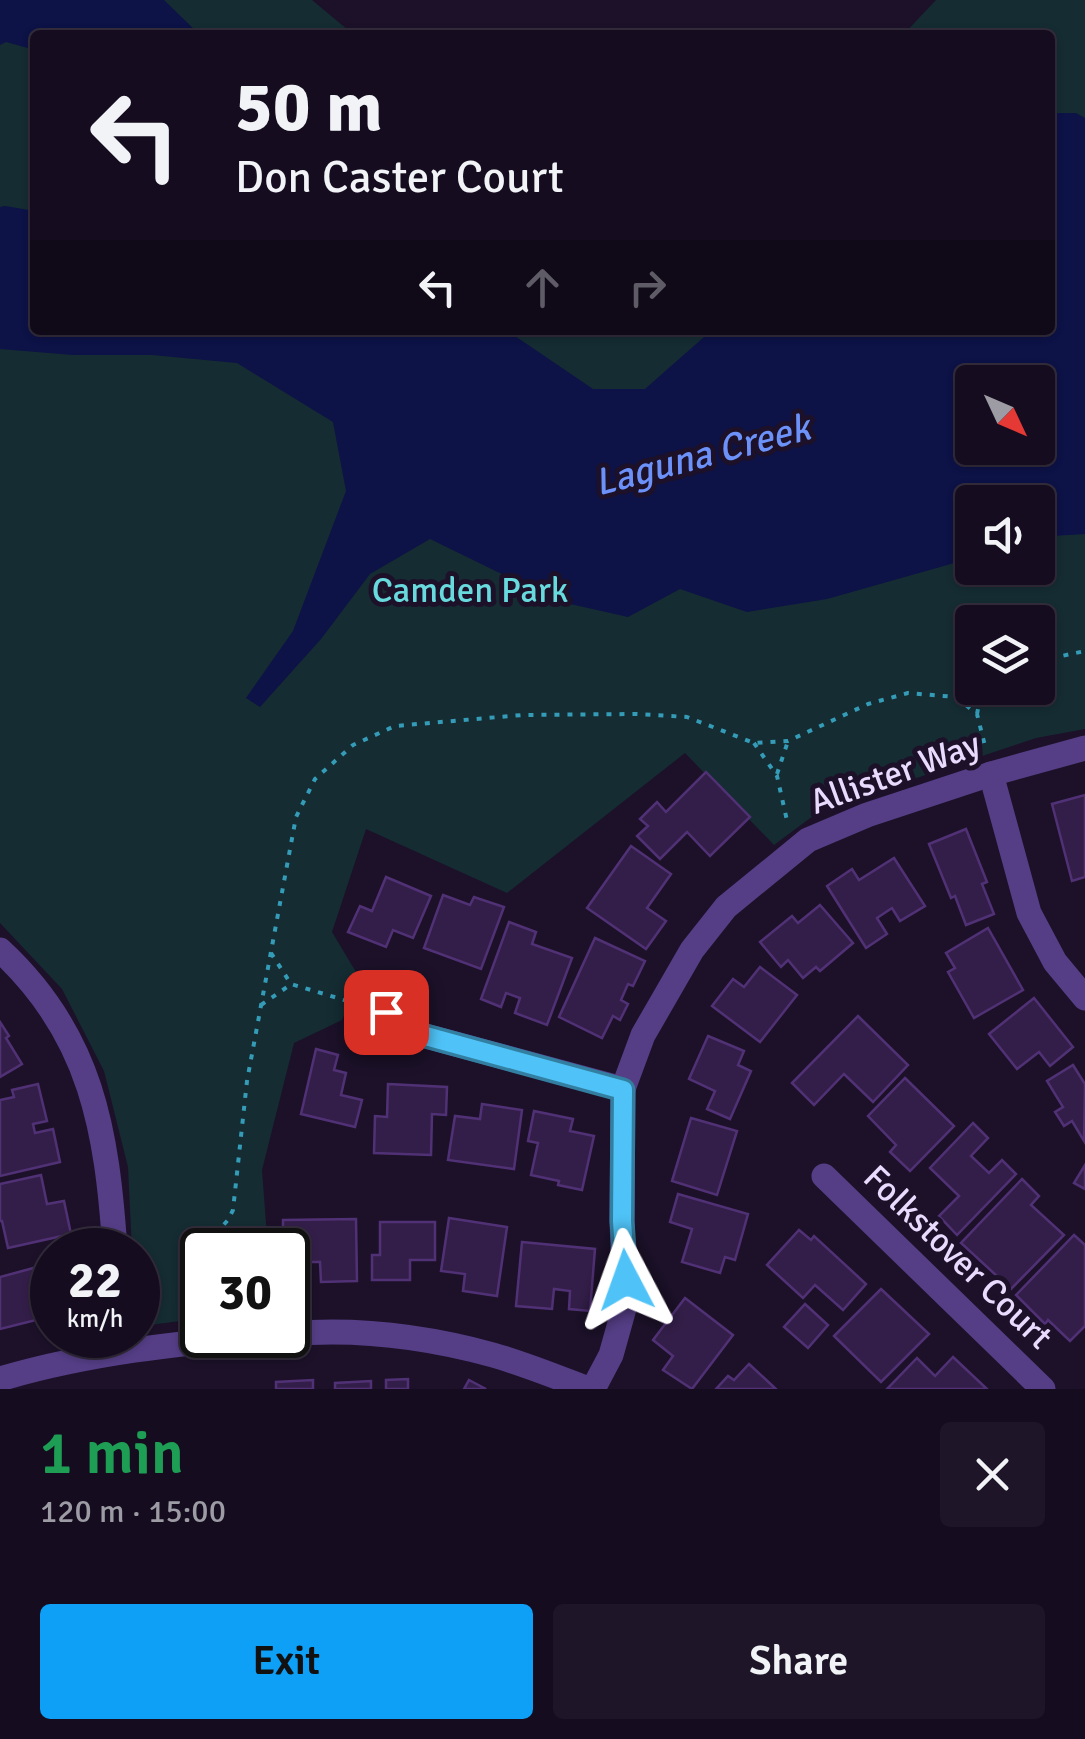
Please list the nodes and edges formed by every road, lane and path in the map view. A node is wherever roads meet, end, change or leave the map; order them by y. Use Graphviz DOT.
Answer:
graph roads {
  1 [pos="1085,651"];
  2 [pos="1055,657"];
  3 [pos="955,696"];
  4 [pos="966,705"];
  5 [pos="979,705"];
  6 [pos="977,714"];
  7 [pos="788,741"];
  8 [pos="754,743"];
  9 [pos="1085,748"];
  10 [pos="991,774"];
  11 [pos="777,776"];
  12 [pos="792,853"];
  13 [pos="0,950"];
  14 [pos="270,953"];
  15 [pos="291,984"];
  16 [pos="1085,998"];
  17 [pos="261,1004"];
  18 [pos="386,1012"];
  19 [pos="623,1090"];
  20 [pos="824,1176"];
  21 [pos="113,1228"];
  22 [pos="221,1228"];
  23 [pos="310,1332"];
  24 [pos="74,1358"];
  25 [pos="0,1379"];
  26 [pos="590,1389"];
  27 [pos="1043,1389"];
  1 -- 2 [label="path"];
  3 -- 7 [label="path"];
  4 -- 6 [label="path"];
  5 -- 6 [label="path"];
  6 -- 10 [label="path"];
  7 -- 8 [label="path"];
  7 -- 11 [label="path"];
  8 -- 11 [label="path"];
  8 -- 14 [label="path"];
  9 -- 10 [label="street, Allister Way"];
  10 -- 12 [label="street, Allister Way"];
  10 -- 16 [label="street"];
  11 -- 12 [label="path"];
  12 -- 19 [label="street, Allister Way"];
  13 -- 21 [label="street"];
  14 -- 15 [label="path"];
  14 -- 17 [label="path"];
  15 -- 17 [label="path"];
  15 -- 18 [label="path"];
  17 -- 22 [label="path"];
  18 -- 19 [label="street"];
  19 -- 26 [label="street, Allister Way"];
  20 -- 27 [label="street, Folkstover Court"];
  23 -- 26 [label="street"];
  24 -- 25 [label="street"];
}
